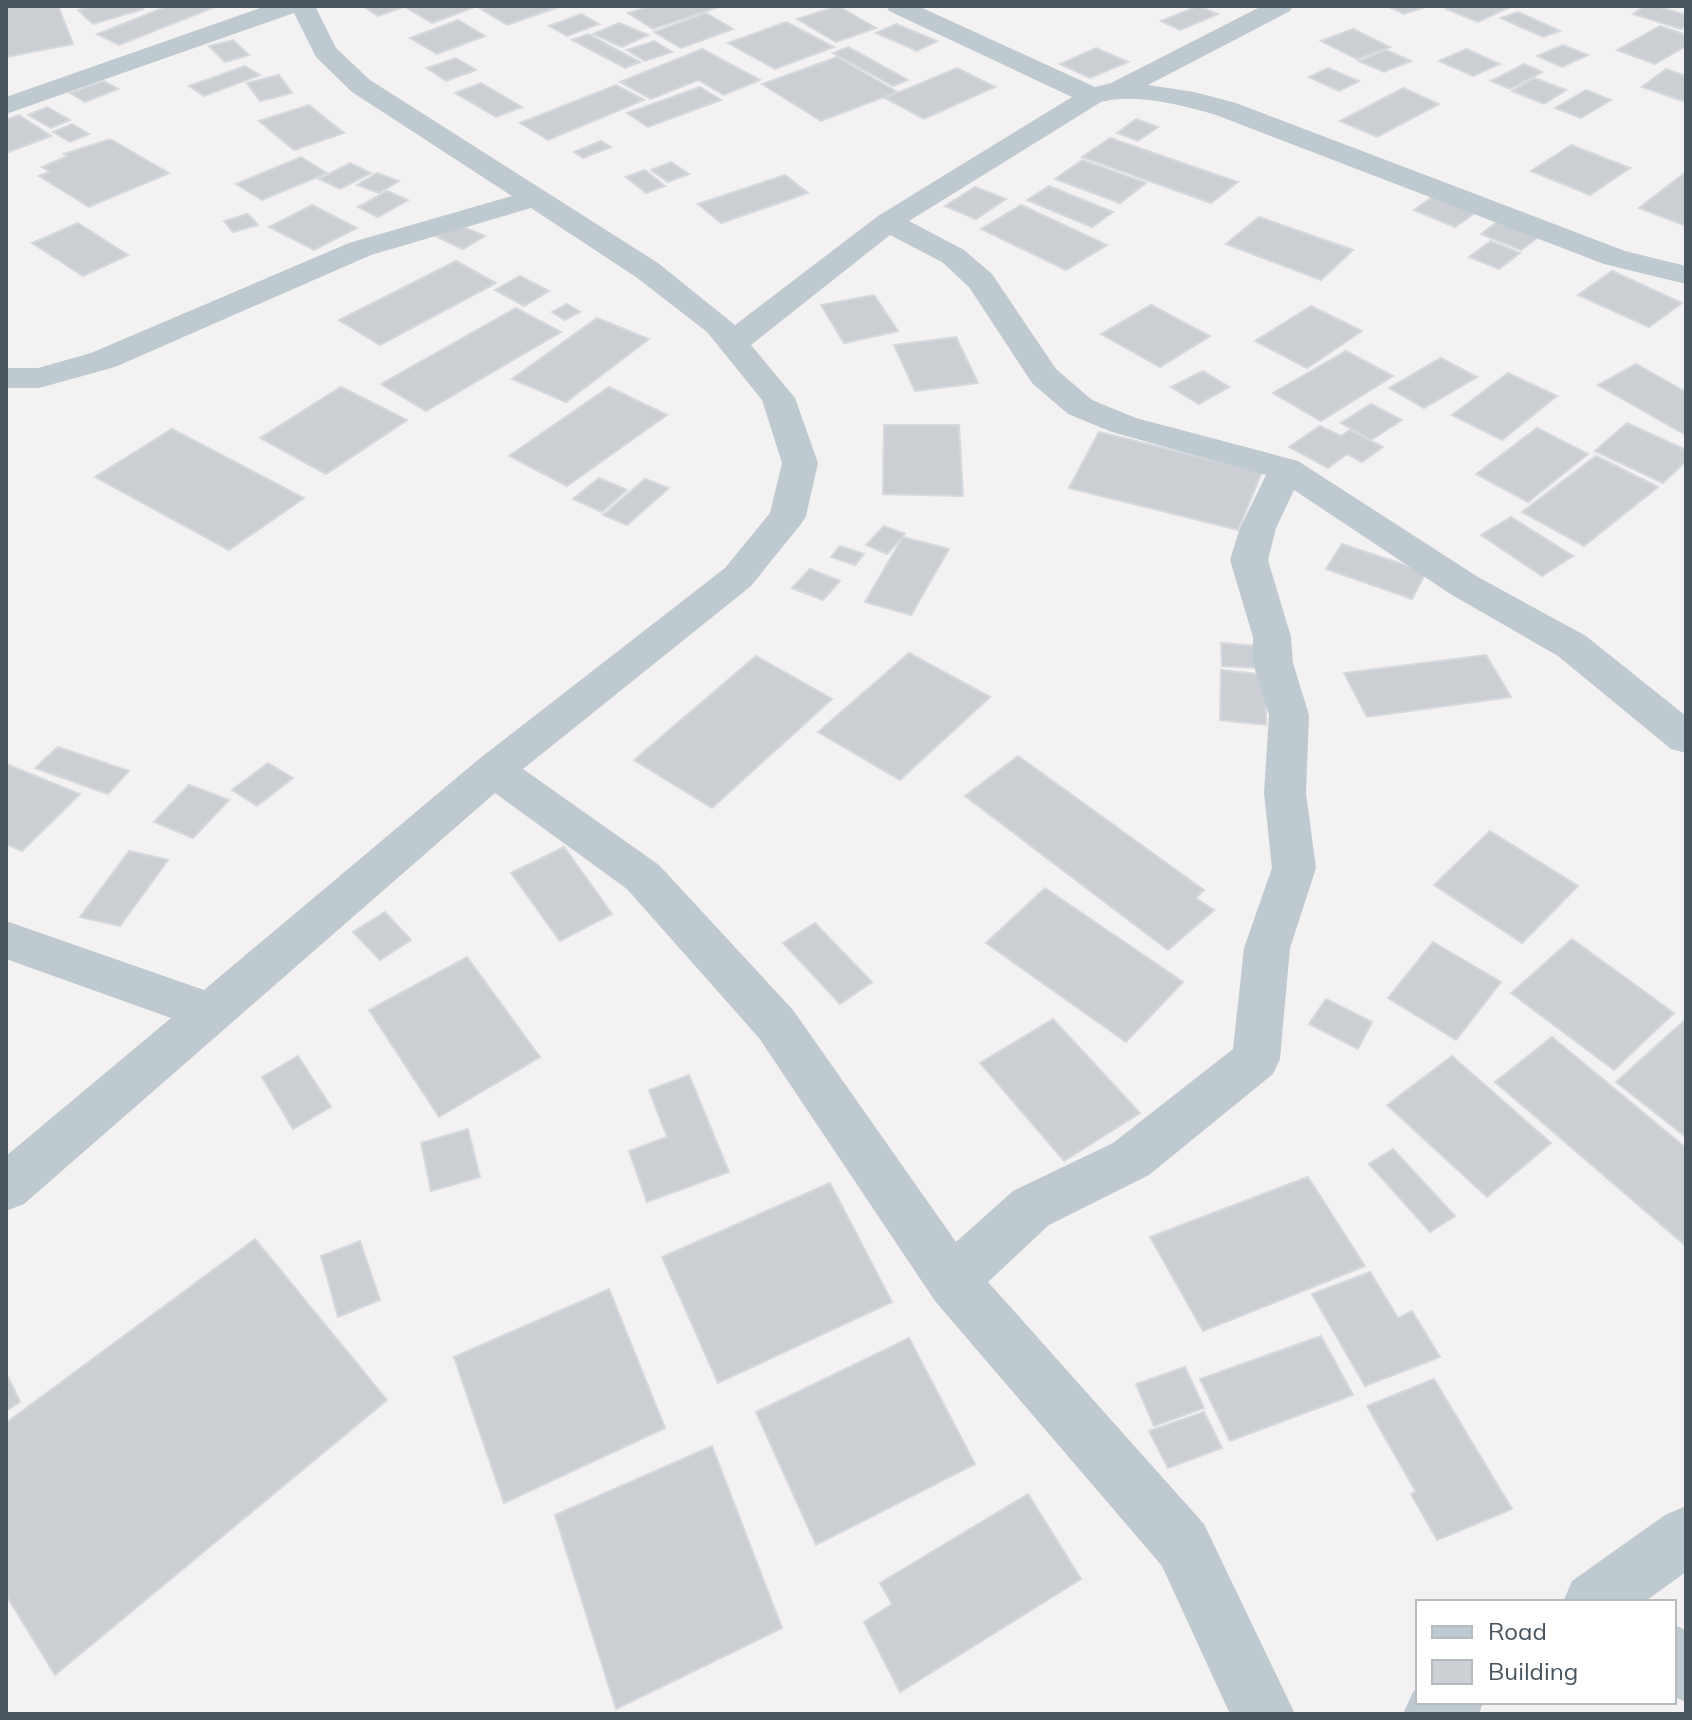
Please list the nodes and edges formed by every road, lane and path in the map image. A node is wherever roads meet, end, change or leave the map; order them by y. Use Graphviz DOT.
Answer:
graph roads {
  1 [pos="290,6"];
  2 [pos="303,6"];
  3 [pos="898,6"];
  4 [pos="1281,6"];
  5 [pos="1106,92"];
  6 [pos="6,106"];
  7 [pos="535,198"];
  8 [pos="888,222"];
  9 [pos="1686,275"];
  10 [pos="733,343"];
  11 [pos="6,378"];
  12 [pos="1286,469"];
  13 [pos="1686,738"];
  14 [pos="494,770"];
  15 [pos="6,940"];
  16 [pos="211,1012"];
  17 [pos="6,1188"];
  18 [pos="954,1283"];
  19 [pos="1686,1536"];
  20 [pos="1614,1596"];
  21 [pos="1263,1714"];
  1 -- 6 [label="street"];
  2 -- 7 [label="street"];
  3 -- 5 [label="street"];
  4 -- 5 [label="street"];
  5 -- 8 [label="street"];
  5 -- 9 [label="street"];
  7 -- 10 [label="street"];
  7 -- 11 [label="street"];
  8 -- 10 [label="street"];
  8 -- 12 [label="street"];
  10 -- 14 [label="street"];
  12 -- 13 [label="street"];
  12 -- 18 [label="street"];
  14 -- 16 [label="street"];
  14 -- 18 [label="street"];
  15 -- 16 [label="street"];
  16 -- 17 [label="street"];
  18 -- 21 [label="street"];
  19 -- 20 [label="street"];
}
